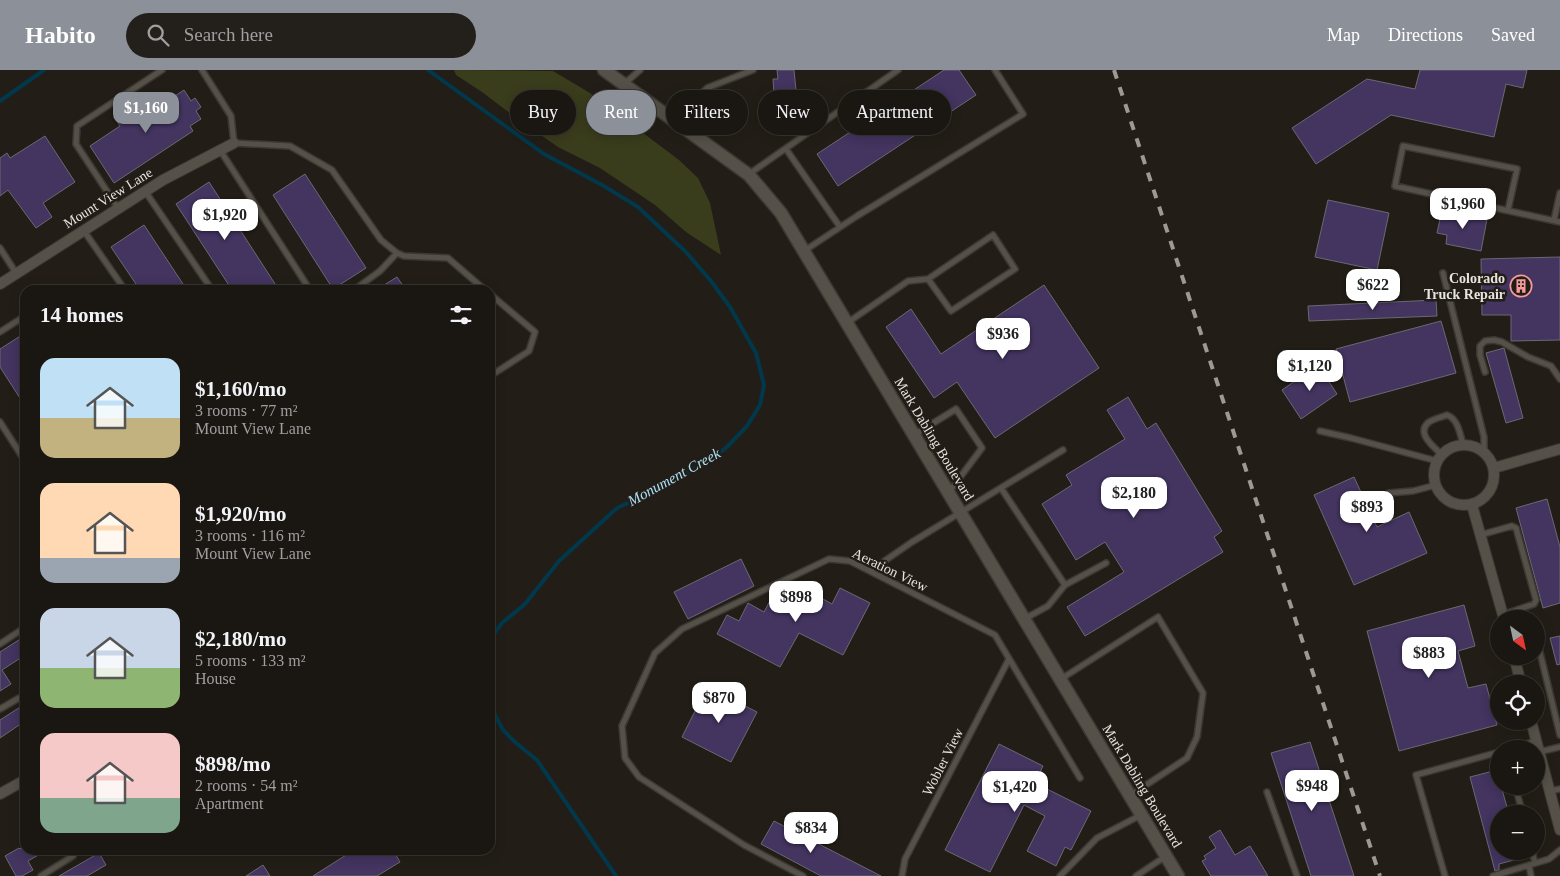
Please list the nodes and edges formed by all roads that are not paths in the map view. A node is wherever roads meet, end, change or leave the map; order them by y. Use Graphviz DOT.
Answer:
graph roads {
  1 [pos="162,70"];
  2 [pos="202,70"];
  3 [pos="604,70"];
  4 [pos="640,70"];
  5 [pos="753,70"];
  6 [pos="898,70"];
  7 [pos="996,70"];
  8 [pos="624,85"];
  9 [pos="705,90"];
  10 [pos="666,114"];
  11 [pos="695,135"];
  12 [pos="234,142"];
  13 [pos="786,149"];
  14 [pos="220,150"];
  15 [pos="749,175"];
  16 [pos="145,191"];
  17 [pos="1560,193"];
  18 [pos="118,208"];
  19 [pos="1508,210"];
  20 [pos="1557,221"];
  21 [pos="840,227"];
  22 [pos="83,230"];
  23 [pos="0,248"];
  24 [pos="803,251"];
  25 [pos="397,253"];
  26 [pos="16,273"];
  27 [pos="1443,273"];
  28 [pos="928,279"];
  29 [pos="0,284"];
  30 [pos="122,285"];
  31 [pos="209,285"];
  32 [pos="307,285"];
  33 [pos="361,285"];
  34 [pos="479,285"];
  35 [pos="495,298"];
  36 [pos="20,319"];
  37 [pos="846,323"];
  38 [pos="0,332"];
  39 [pos="1485,372"];
  40 [pos="495,373"];
  41 [pos="1560,379"];
  42 [pos="0,422"];
  43 [pos="1320,431"];
  44 [pos="914,435"];
  45 [pos="1463,444"];
  46 [pos="1560,449"];
  47 [pos="1063,450"];
  48 [pos="1484,451"];
  49 [pos="20,452"];
  50 [pos="1439,458"];
  51 [pos="1494,468"];
  52 [pos="1436,485"];
  53 [pos="1001,488"];
  54 [pos="948,492"];
  55 [pos="1389,493"];
  56 [pos="1472,505"];
  57 [pos="961,513"];
  58 [pos="1480,534"];
  59 [pos="1106,563"];
  60 [pos="870,571"];
  61 [pos="1064,585"];
  62 [pos="1501,610"];
  63 [pos="1520,610"];
  64 [pos="1024,619"];
  65 [pos="20,631"];
  66 [pos="0,644"];
  67 [pos="1009,659"];
  68 [pos="1543,665"];
  69 [pos="1060,679"];
  70 [pos="19,698"];
  71 [pos="0,709"];
  72 [pos="1560,735"];
  73 [pos="1560,747"];
  74 [pos="1490,754"];
  75 [pos="1545,755"];
  76 [pos="1545,770"];
  77 [pos="1080,778"];
  78 [pos="20,783"];
  79 [pos="1555,790"];
  80 [pos="1268,792"];
  81 [pos="0,794"];
  82 [pos="1130,796"];
  83 [pos="1142,814"];
  84 [pos="1560,830"];
  85 [pos="1560,850"];
  86 [pos="73,856"];
  87 [pos="1167,856"];
  88 [pos="1535,860"];
  89 [pos="1536,863"];
  90 [pos="1529,865"];
  91 [pos="41,876"];
  92 [pos="804,876"];
  93 [pos="902,876"];
  94 [pos="1060,876"];
  95 [pos="1136,876"];
  96 [pos="1178,876"];
  97 [pos="1297,876"];
  98 [pos="1445,876"];
  99 [pos="1492,876"];
  100 [pos="1531,876"];
  1 -- 18 [label="lane"];
  2 -- 12 [label="lane"];
  3 -- 8 [label="street, Mark Dabling Boulevard"];
  4 -- 8 [label="lane"];
  5 -- 9 [label="lane"];
  6 -- 13 [label="lane"];
  7 -- 21 [label="lane"];
  8 -- 10 [label="street, Mark Dabling Boulevard"];
  11 -- 15 [label="street, Mark Dabling Boulevard"];
  12 -- 14 [label="street, Mount View Lane"];
  12 -- 25 [label="lane"];
  13 -- 15 [label="lane"];
  13 -- 21 [label="lane"];
  14 -- 16 [label="street, Mount View Lane"];
  14 -- 32 [label="lane"];
  15 -- 24 [label="street, Mark Dabling Boulevard"];
  16 -- 18 [label="street, Mount View Lane"];
  16 -- 31 [label="lane"];
  17 -- 20 [label="lane"];
  18 -- 22 [label="street, Mount View Lane"];
  19 -- 19 [label="lane"];
  19 -- 20 [label="lane"];
  21 -- 24 [label="lane"];
  22 -- 26 [label="street, Mount View Lane"];
  22 -- 30 [label="lane"];
  23 -- 26 [label="lane"];
  24 -- 37 [label="street, Mark Dabling Boulevard"];
  25 -- 33 [label="lane"];
  25 -- 34 [label="lane"];
  26 -- 29 [label="street, Mount View Lane"];
  27 -- 48 [label="lane"];
  28 -- 28 [label="lane"];
  28 -- 37 [label="lane"];
  35 -- 40 [label="lane"];
  36 -- 38 [label="lane"];
  37 -- 44 [label="street, Mark Dabling Boulevard"];
  39 -- 41 [label="lane"];
  42 -- 49 [label="lane"];
  43 -- 50 [label="lane"];
  44 -- 54 [label="street, Mark Dabling Boulevard"];
  44 -- 54 [label="lane"];
  45 -- 48 [label="street"];
  45 -- 50 [label="street"];
  45 -- 50 [label="lane"];
  46 -- 51 [label="street"];
  47 -- 53 [label="lane"];
  48 -- 51 [label="street"];
  50 -- 52 [label="street"];
  51 -- 56 [label="street"];
  52 -- 55 [label="lane"];
  52 -- 56 [label="street"];
  53 -- 57 [label="lane"];
  53 -- 61 [label="lane"];
  54 -- 57 [label="street, Mark Dabling Boulevard"];
  56 -- 58 [label="street"];
  57 -- 60 [label="lane"];
  57 -- 64 [label="street, Mark Dabling Boulevard"];
  58 -- 62 [label="street"];
  58 -- 63 [label="lane"];
  59 -- 61 [label="lane"];
  60 -- 67 [label="lane, Aeration View"];
  60 -- 92 [label="lane, Aeration View"];
  61 -- 64 [label="lane"];
  64 -- 69 [label="street, Mark Dabling Boulevard"];
  65 -- 66 [label="lane"];
  67 -- 77 [label="lane, Aeration View"];
  67 -- 93 [label="lane, Wobler View"];
  68 -- 72 [label="lane"];
  69 -- 82 [label="street, Mark Dabling Boulevard"];
  69 -- 82 [label="lane"];
  70 -- 71 [label="lane"];
  73 -- 75 [label="lane"];
  74 -- 98 [label="lane"];
  76 -- 79 [label="street"];
  78 -- 81 [label="street"];
  79 -- 84 [label="street"];
  80 -- 97 [label="lane"];
  82 -- 83 [label="street, Mark Dabling Boulevard"];
  83 -- 87 [label="street, Mark Dabling Boulevard"];
  83 -- 94 [label="lane"];
  85 -- 89 [label="lane"];
  86 -- 91 [label="lane"];
  87 -- 95 [label="lane"];
  87 -- 96 [label="street, Mark Dabling Boulevard"];
  88 -- 89 [label="lane"];
  89 -- 90 [label="lane"];
  90 -- 99 [label="lane"];
  90 -- 100 [label="lane"];
}
